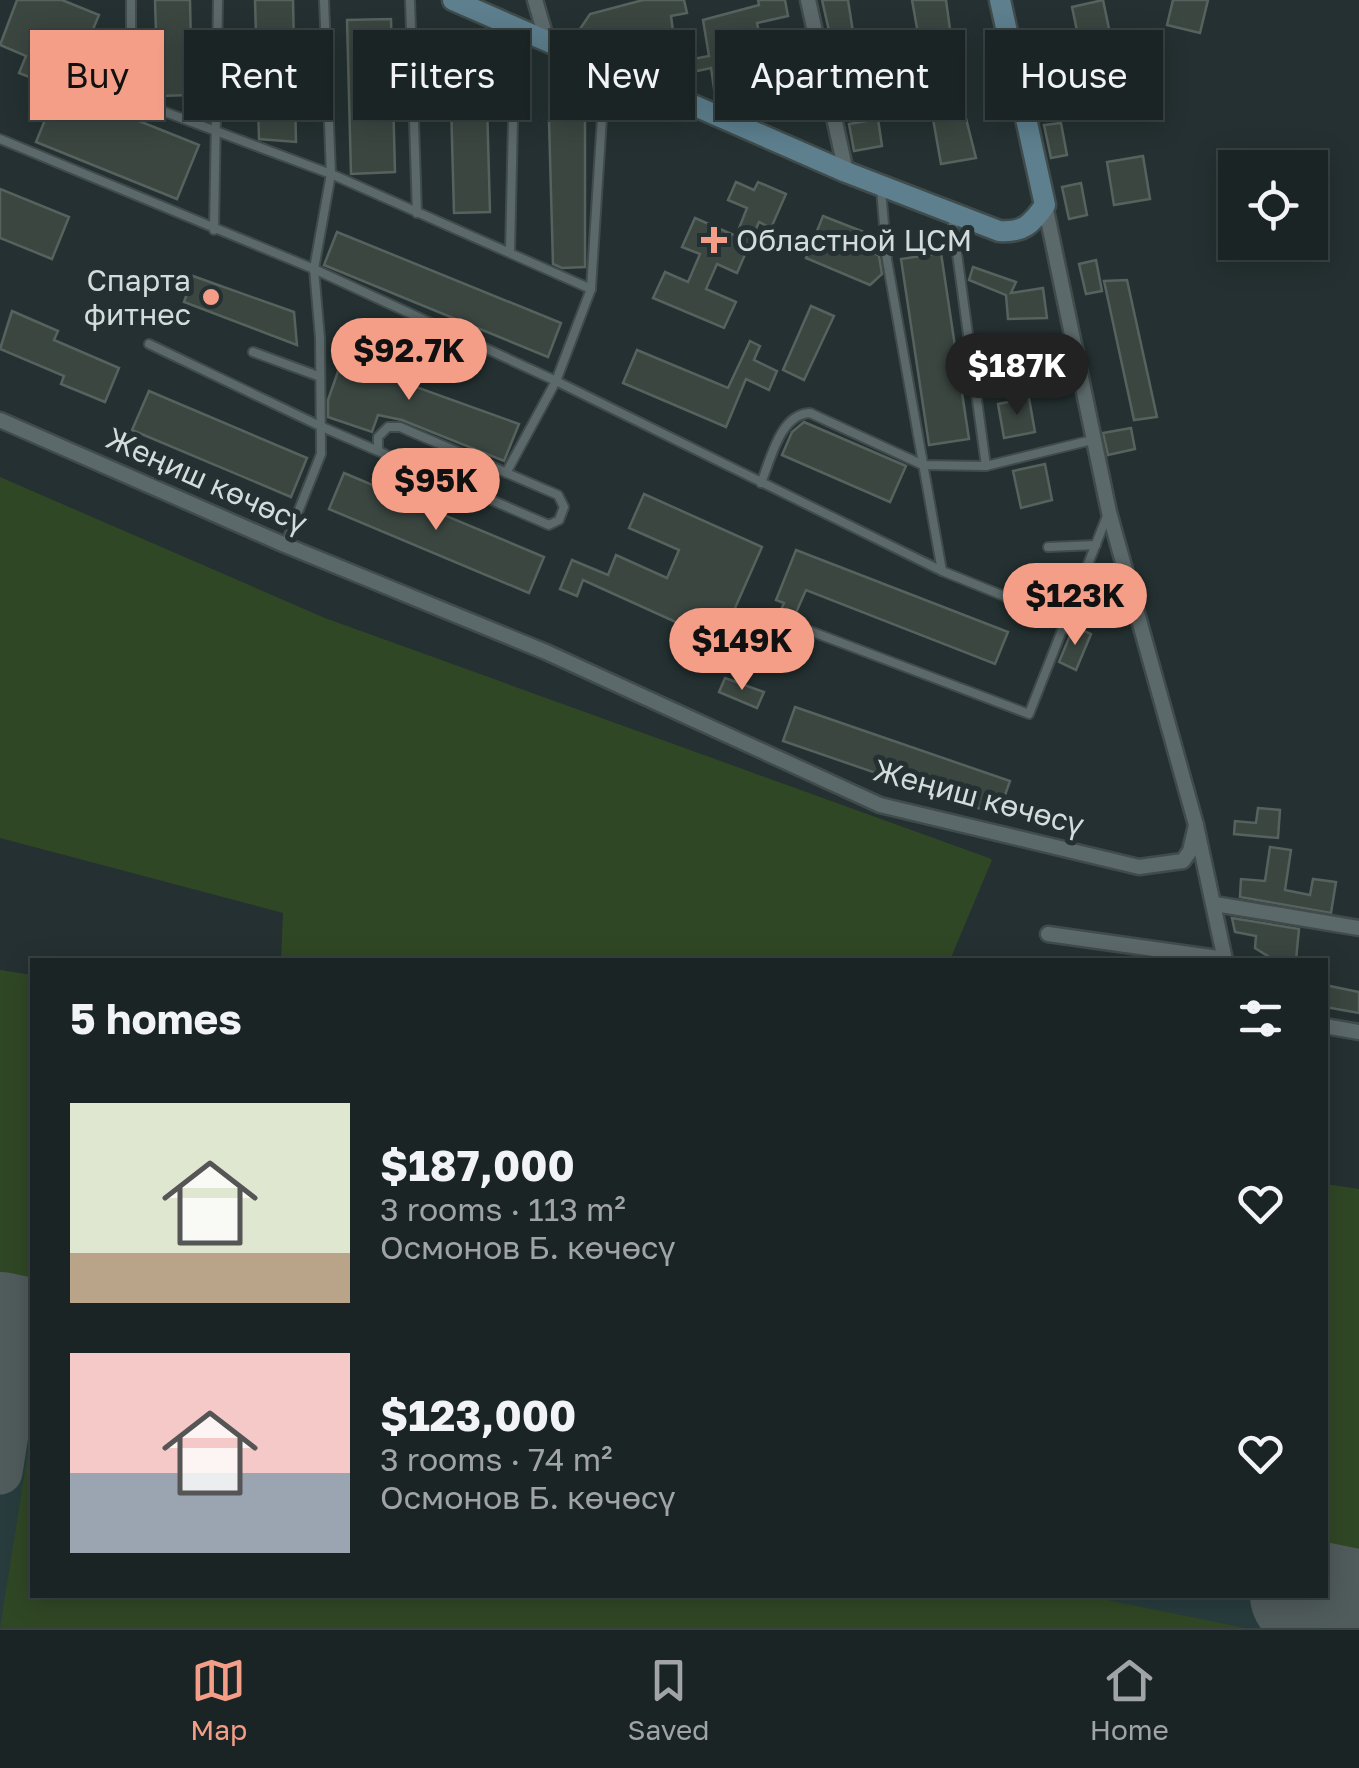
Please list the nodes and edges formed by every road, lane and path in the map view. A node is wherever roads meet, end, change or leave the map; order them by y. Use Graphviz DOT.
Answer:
graph roads {
  1 [pos="119,0"];
  2 [pos="218,0"];
  3 [pos="324,0"];
  4 [pos="410,0"];
  5 [pos="453,0"];
  6 [pos="536,0"];
  7 [pos="808,0"];
  8 [pos="1000,0"];
  9 [pos="131,2"];
  10 [pos="515,27"];
  11 [pos="546,41"];
  12 [pos="550,43"];
  13 [pos="695,106"];
  14 [pos="602,120"];
  15 [pos="218,130"];
  16 [pos="0,139"];
  17 [pos="846,172"];
  18 [pos="331,174"];
  19 [pos="881,184"];
  20 [pos="1044,205"];
  21 [pos="417,213"];
  22 [pos="952,213"];
  23 [pos="214,230"];
  24 [pos="510,252"];
  25 [pos="314,269"];
  26 [pos="591,290"];
  27 [pos="148,344"];
  28 [pos="254,352"];
  29 [pos="318,376"];
  30 [pos="556,381"];
  31 [pos="0,420"];
  32 [pos="320,426"];
  33 [pos="1092,440"];
  34 [pos="378,451"];
  35 [pos="922,465"];
  36 [pos="986,466"];
  37 [pos="506,473"];
  38 [pos="761,483"];
  39 [pos="1109,512"];
  40 [pos="285,545"];
  41 [pos="1096,545"];
  42 [pos="1048,546"];
  43 [pos="942,570"];
  44 [pos="1066,621"];
  45 [pos="810,631"];
  46 [pos="1196,825"];
  47 [pos="1214,904"];
  48 [pos="1359,928"];
  49 [pos="1048,934"];
  50 [pos="1211,958"];
  51 [pos="1225,958"];
  52 [pos="1328,1027"];
  53 [pos="1359,1032"];
  1 -- 9 [label="lane"];
  2 -- 15 [label="lane"];
  3 -- 18 [label="lane"];
  4 -- 21 [label="lane"];
  5 -- 10 [label="main road"];
  6 -- 11 [label="street"];
  7 -- 17 [label="street"];
  8 -- 20 [label="main road"];
  9 -- 15 [label="lane"];
  10 -- 11 [label="main road"];
  10 -- 24 [label="lane"];
  11 -- 12 [label="main road"];
  13 -- 17 [label="main road"];
  14 -- 26 [label="lane"];
  15 -- 18 [label="lane"];
  15 -- 23 [label="lane"];
  16 -- 23 [label="lane"];
  17 -- 19 [label="main road"];
  18 -- 21 [label="lane"];
  18 -- 25 [label="lane"];
  19 -- 22 [label="main road"];
  19 -- 35 [label="lane"];
  20 -- 22 [label="main road"];
  20 -- 33 [label="street"];
  21 -- 24 [label="lane"];
  22 -- 36 [label="lane"];
  23 -- 25 [label="lane"];
  24 -- 26 [label="lane"];
  25 -- 29 [label="lane"];
  25 -- 30 [label="lane"];
  26 -- 30 [label="lane"];
  27 -- 32 [label="lane"];
  28 -- 29 [label="lane"];
  29 -- 32 [label="lane"];
  30 -- 37 [label="lane"];
  30 -- 38 [label="lane"];
  31 -- 40 [label="street, Жеңиш көчөсү"];
  32 -- 34 [label="lane"];
  32 -- 40 [label="lane"];
  33 -- 36 [label="lane"];
  33 -- 39 [label="street"];
  34 -- 37 [label="lane"];
  34 -- 37 [label="lane"];
  35 -- 36 [label="lane"];
  35 -- 38 [label="lane"];
  35 -- 43 [label="lane"];
  38 -- 43 [label="lane"];
  39 -- 41 [label="lane"];
  39 -- 46 [label="street"];
  40 -- 46 [label="street, Жеңиш көчөсү"];
  41 -- 42 [label="lane"];
  41 -- 44 [label="lane"];
  43 -- 44 [label="lane"];
  44 -- 45 [label="lane"];
  46 -- 47 [label="street"];
  47 -- 48 [label="street"];
  47 -- 51 [label="street"];
  49 -- 50 [label="street"];
  52 -- 53 [label="street"];
}
